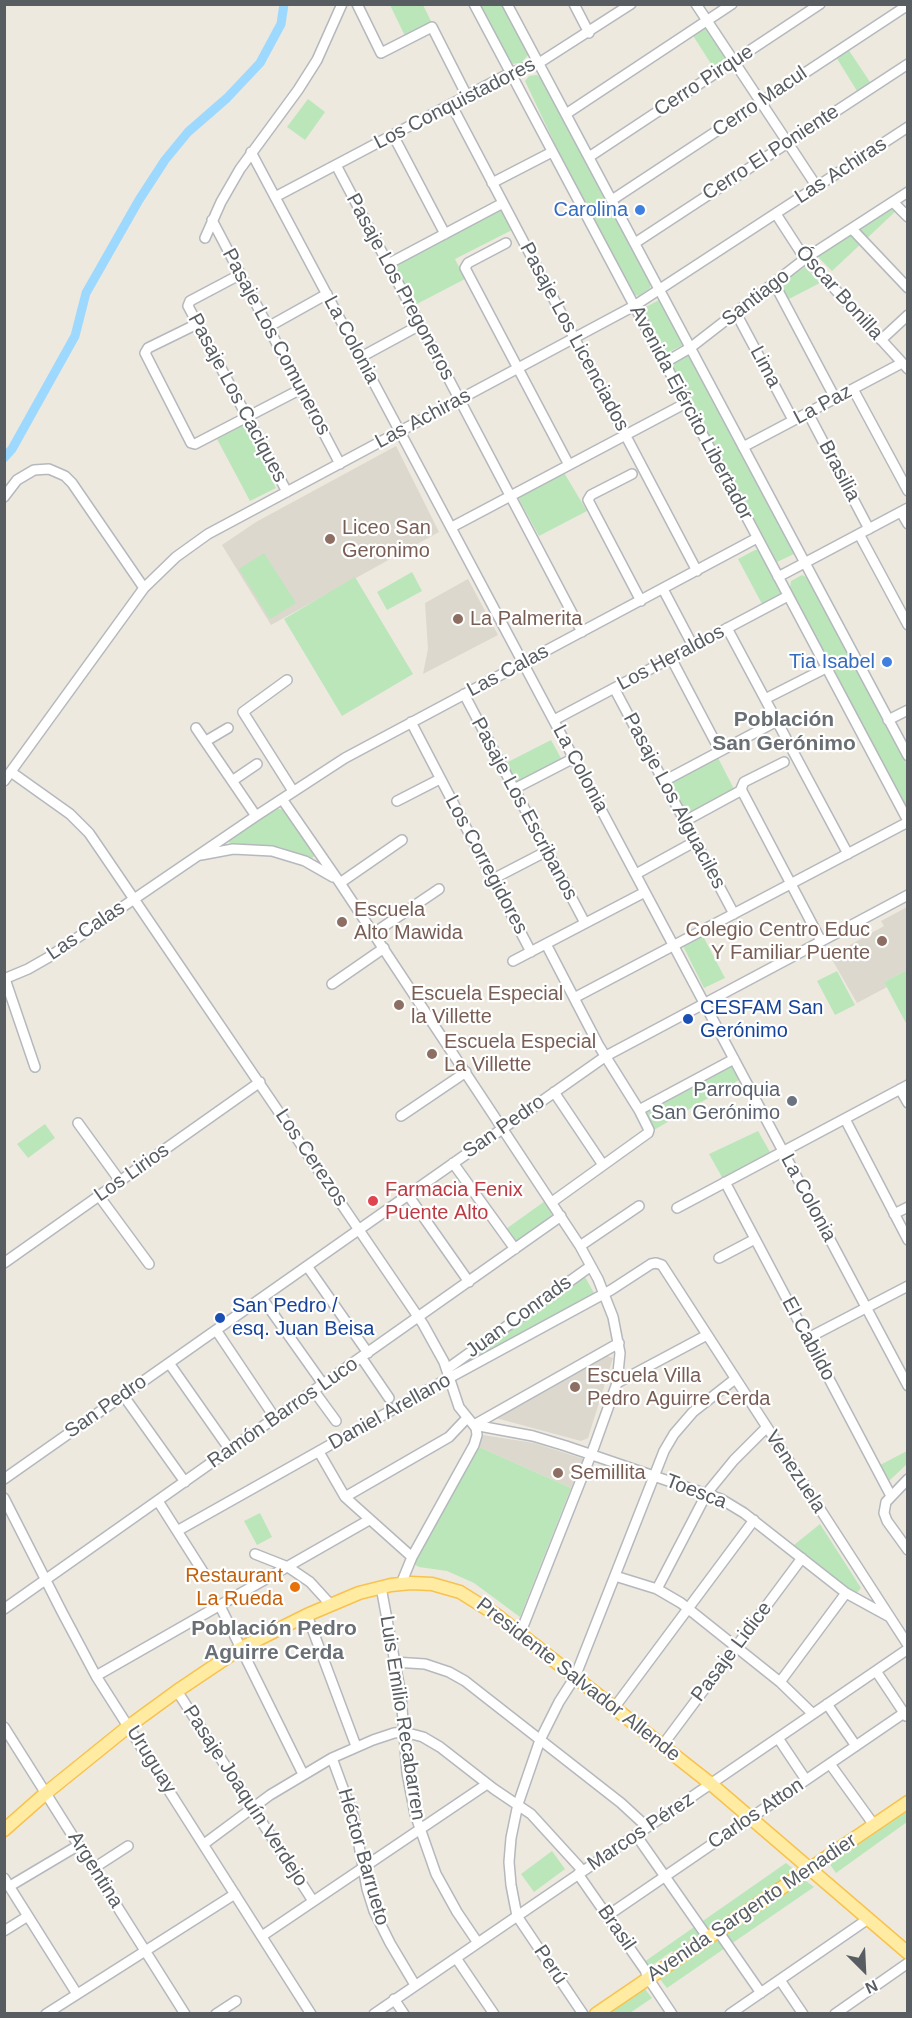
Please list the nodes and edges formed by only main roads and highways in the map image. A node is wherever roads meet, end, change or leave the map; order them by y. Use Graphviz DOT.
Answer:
graph roads {
  1 [pos="908,1803"];
  2 [pos="4,1830"];
  3 [pos="810,1869"];
  4 [pos="908,1953"];
  5 [pos="596,2013"];
  1 -- 3 [label="main road, Avenida Sargento Menadier"];
  2 -- 3 [label="main road, Presidente Salvador Allende"];
  3 -- 4 [label="main road, Presidente Salvador Allende"];
  3 -- 5 [label="main road, Avenida Sargento Menadier"];
}
